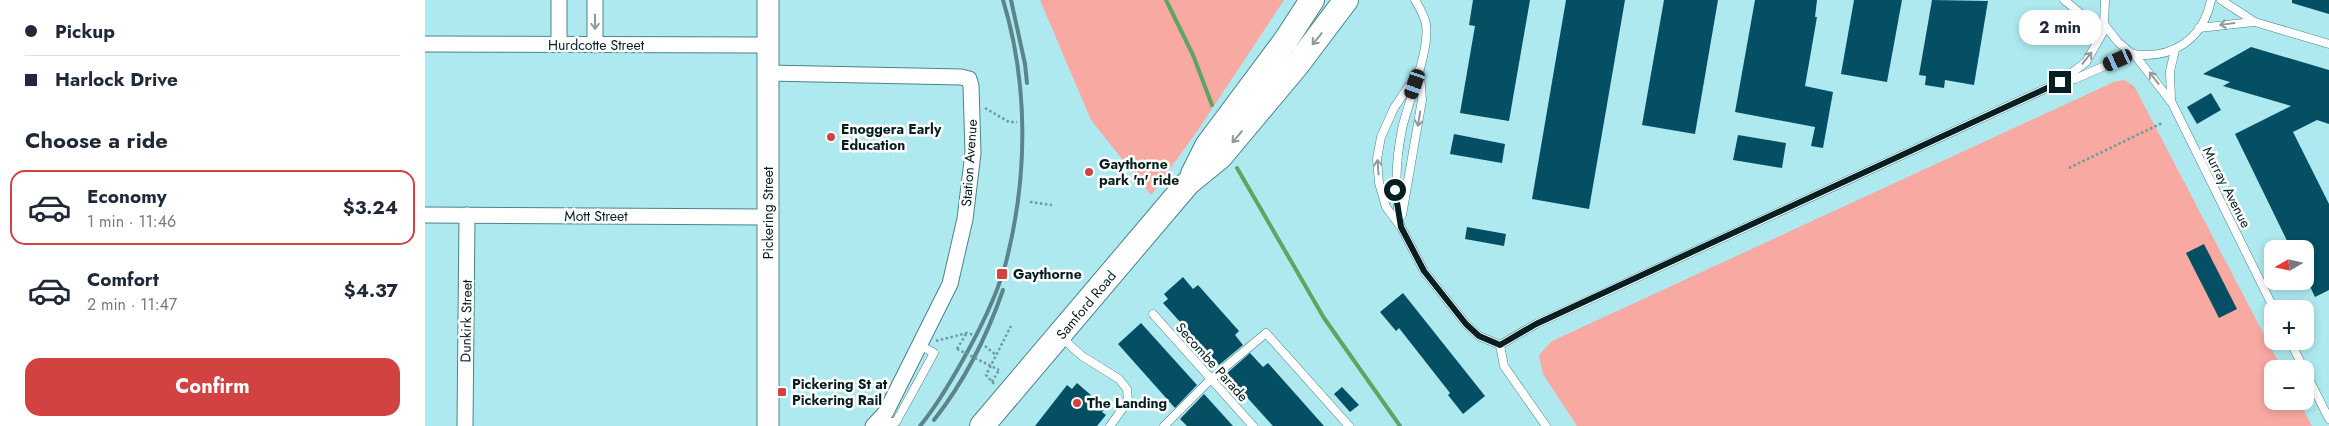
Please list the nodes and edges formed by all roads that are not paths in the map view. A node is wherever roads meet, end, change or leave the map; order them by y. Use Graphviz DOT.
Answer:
graph roads {
  1 [pos="559,0"];
  2 [pos="595,0"];
  3 [pos="768,0"];
  4 [pos="1312,0"];
  5 [pos="1346,0"];
  6 [pos="1415,0"];
  7 [pos="2064,0"];
  8 [pos="2105,0"];
  9 [pos="2211,0"];
  10 [pos="2221,0"];
  11 [pos="2255,22"];
  12 [pos="2105,26"];
  13 [pos="2199,28"];
  14 [pos="425,44"];
  15 [pos="559,44"];
  16 [pos="2329,44"];
  17 [pos="595,45"];
  18 [pos="768,45"];
  19 [pos="2175,50"];
  20 [pos="2133,54"];
  21 [pos="1419,71"];
  22 [pos="768,73"];
  23 [pos="2060,82"];
  24 [pos="2171,103"];
  25 [pos="1188,183"];
  26 [pos="425,215"];
  27 [pos="467,215"];
  28 [pos="768,217"];
  29 [pos="1401,227"];
  30 [pos="2270,300"];
  31 [pos="1153,314"];
  32 [pos="1060,336"];
  33 [pos="1500,345"];
  34 [pos="1211,379"];
  35 [pos="2314,388"];
  36 [pos="2329,419"];
  37 [pos="875,424"];
  38 [pos="465,426"];
  39 [pos="768,426"];
  40 [pos="982,426"];
  41 [pos="1110,426"];
  42 [pos="1164,426"];
  43 [pos="1253,426"];
  44 [pos="1349,426"];
  45 [pos="1546,426"];
  1 -- 15 [label="street"];
  2 -- 17 [label="street, one-way"];
  3 -- 18 [label="main road, Pickering Street"];
  4 -- 25 [label="main road, Samford Road"];
  5 -- 25 [label="main road, Samford Road, one-way"];
  6 -- 21 [label="lane"];
  7 -- 12 [label="lane"];
  8 -- 12 [label="lane"];
  9 -- 13 [label="lane"];
  10 -- 11 [label="lane"];
  11 -- 13 [label="lane, one-way"];
  11 -- 16 [label="lane"];
  12 -- 20 [label="lane"];
  23 -- 12 [label="lane, one-way"];
  13 -- 19 [label="lane"];
  14 -- 15 [label="street, Hurdcotte Street"];
  15 -- 17 [label="street, Hurdcotte Street"];
  17 -- 18 [label="street, Hurdcotte Street"];
  18 -- 22 [label="main road, Pickering Street"];
  19 -- 20 [label="lane"];
  19 -- 24 [label="lane"];
  20 -- 23 [label="lane"];
  24 -- 20 [label="lane, one-way"];
  21 -- 29 [label="lane, one-way"];
  21 -- 29 [label="lane"];
  29 -- 21 [label="lane, one-way"];
  22 -- 28 [label="main road, Pickering Street"];
  22 -- 37 [label="street, Station Avenue"];
  23 -- 33 [label="lane"];
  24 -- 30 [label="lane, Murray Avenue"];
  25 -- 32 [label="main road, Samford Road"];
  26 -- 27 [label="street, Mott Street"];
  27 -- 28 [label="street, Mott Street"];
  27 -- 38 [label="street, Dunkirk Street"];
  28 -- 39 [label="main road, Pickering Street"];
  29 -- 33 [label="lane"];
  31 -- 34 [label="lane, Secombe Parade"];
  32 -- 40 [label="main road, Samford Road"];
  32 -- 41 [label="lane"];
  33 -- 45 [label="lane"];
  34 -- 42 [label="lane"];
  34 -- 43 [label="lane, Secombe Parade"];
  34 -- 44 [label="lane"];
  35 -- 36 [label="lane"];
}
